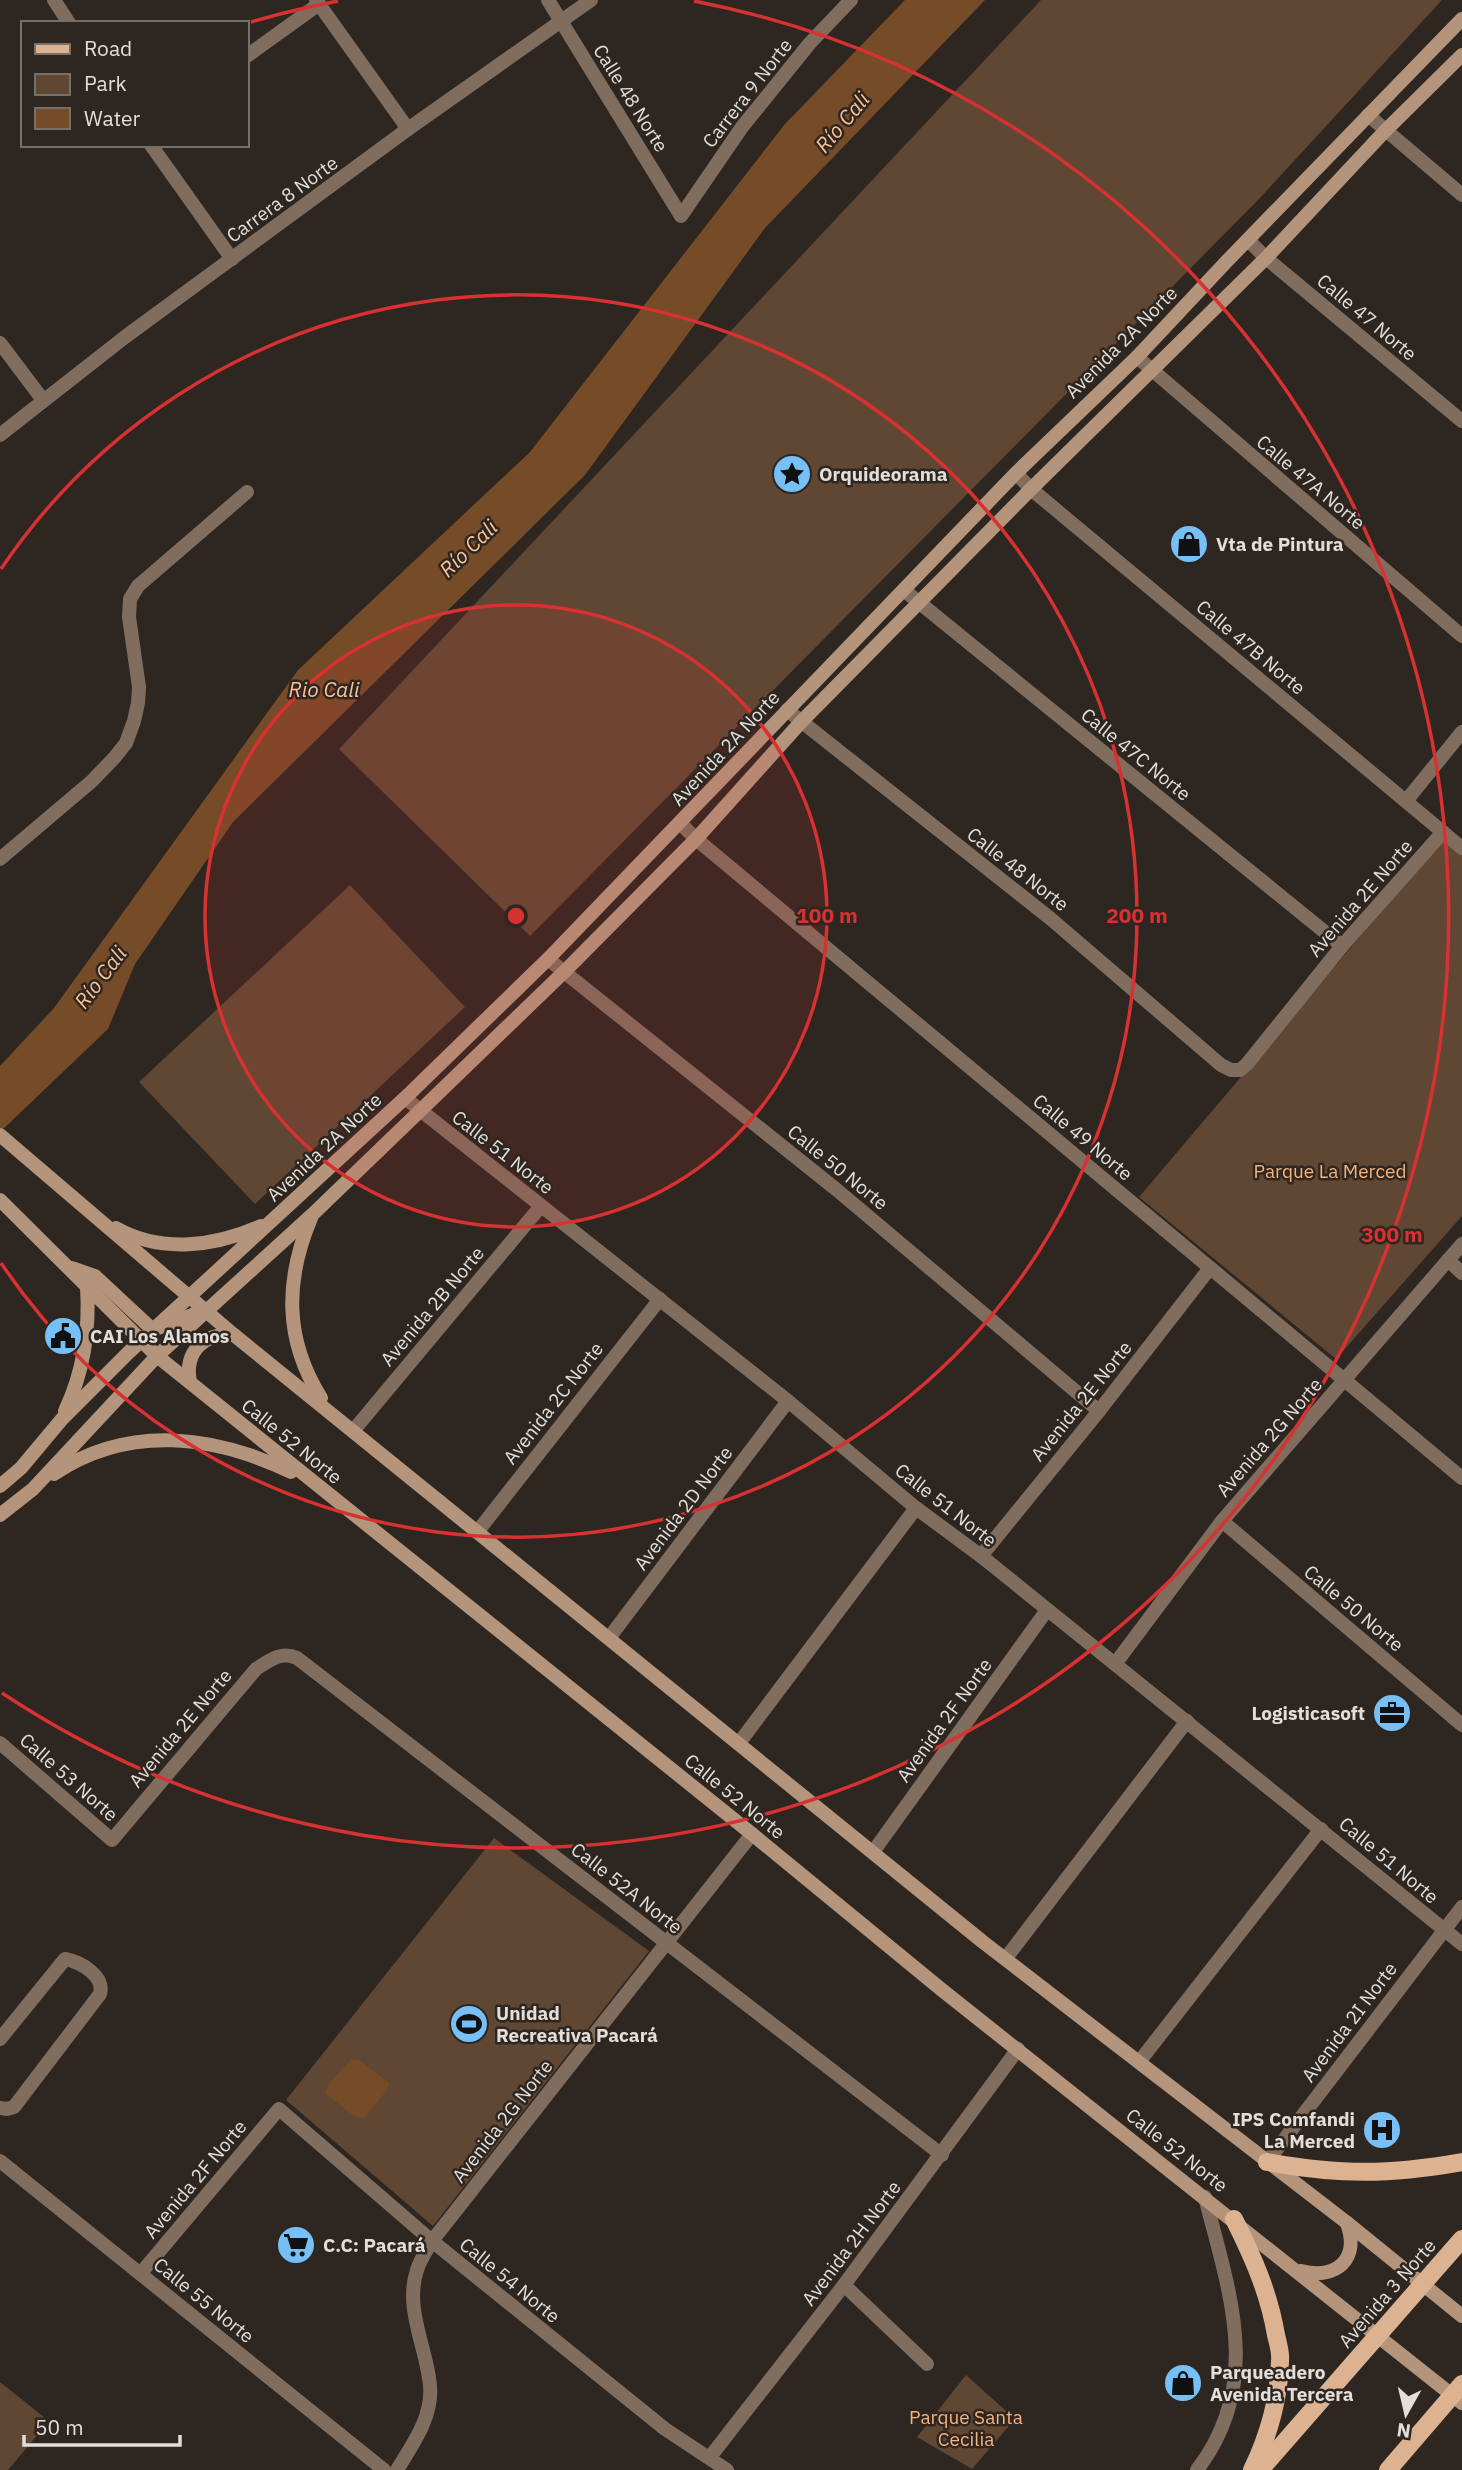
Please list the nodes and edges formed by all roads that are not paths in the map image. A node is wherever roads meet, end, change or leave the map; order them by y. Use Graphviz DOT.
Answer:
graph roads {
  1 [pos="54,0"];
  2 [pos="548,0"];
  3 [pos="591,0"];
  4 [pos="851,0"];
  5 [pos="317,2"];
  6 [pos="1462,19"];
  7 [pos="68,21"];
  8 [pos="561,22"];
  9 [pos="248,55"];
  10 [pos="1462,55"];
  11 [pos="1368,115"];
  12 [pos="408,129"];
  13 [pos="1385,131"];
  14 [pos="152,147"];
  15 [pos="1462,195"];
  16 [pos="681,216"];
  17 [pos="1248,240"];
  18 [pos="1266,258"];
  19 [pos="232,259"];
  20 [pos="0,343"];
  21 [pos="1137,357"];
  22 [pos="1152,371"];
  23 [pos="43,400"];
  24 [pos="1462,421"];
  25 [pos="0,435"];
  26 [pos="1016,473"];
  27 [pos="1031,489"];
  28 [pos="247,492"];
  29 [pos="905,590"];
  30 [pos="921,603"];
  31 [pos="1462,636"];
  32 [pos="787,709"];
  33 [pos="801,722"];
  34 [pos="1462,732"];
  35 [pos="1406,801"];
  36 [pos="680,822"];
  37 [pos="1443,832"];
  38 [pos="696,839"];
  39 [pos="1462,848"];
  40 [pos="0,859"];
  41 [pos="1342,946"];
  42 [pos="548,959"];
  43 [pos="564,972"];
  44 [pos="1221,1065"];
  45 [pos="405,1098"];
  46 [pos="420,1110"];
  47 [pos="0,1135"];
  48 [pos="2,1202"];
  49 [pos="291,1205"];
  50 [pos="541,1206"];
  51 [pos="313,1214"];
  52 [pos="95,1216"];
  53 [pos="1462,1244"];
  54 [pos="1448,1260"];
  55 [pos="67,1266"];
  56 [pos="1210,1268"];
  57 [pos="1462,1272"];
  58 [pos="88,1286"];
  59 [pos="190,1297"];
  60 [pos="660,1299"];
  61 [pos="205,1310"];
  62 [pos="153,1330"];
  63 [pos="234,1335"];
  64 [pos="141,1341"];
  65 [pos="157,1356"];
  66 [pos="1345,1379"];
  67 [pos="190,1382"];
  68 [pos="788,1401"];
  69 [pos="327,1409"];
  70 [pos="1099,1411"];
  71 [pos="62,1419"];
  72 [pos="353,1431"];
  73 [pos="1462,1478"];
  74 [pos="0,1486"];
  75 [pos="33,1489"];
  76 [pos="334,1500"];
  77 [pos="916,1508"];
  78 [pos="0,1515"];
  79 [pos="1222,1521"];
  80 [pos="478,1531"];
  81 [pos="981,1556"];
  82 [pos="1047,1610"];
  83 [pos="609,1638"];
  84 [pos="287,1654"];
  85 [pos="1115,1664"];
  86 [pos="1187,1721"];
  87 [pos="1462,1725"];
  88 [pos="0,1743"];
  89 [pos="739,1743"];
  90 [pos="1321,1829"];
  91 [pos="752,1834"];
  92 [pos="112,1840"];
  93 [pos="873,1852"];
  94 [pos="1462,1907"];
  95 [pos="1444,1930"];
  96 [pos="666,1943"];
  97 [pos="1462,1944"];
  98 [pos="1006,1958"];
  99 [pos="0,2039"];
  100 [pos="1017,2049"];
  101 [pos="1139,2062"];
  102 [pos="0,2108"];
  103 [pos="279,2109"];
  104 [pos="942,2155"];
  105 [pos="0,2161"];
  106 [pos="1266,2162"];
  107 [pos="1462,2162"];
  108 [pos="1205,2197"];
  109 [pos="1234,2219"];
  110 [pos="1346,2222"];
  111 [pos="1462,2239"];
  112 [pos="432,2241"];
  113 [pos="1297,2270"];
  114 [pos="141,2273"];
  115 [pos="844,2285"];
  116 [pos="1423,2285"];
  117 [pos="1462,2316"];
  118 [pos="1378,2335"];
  119 [pos="927,2364"];
  120 [pos="1459,2394"];
  121 [pos="710,2457"];
  122 [pos="384,2470"];
  123 [pos="397,2470"];
  124 [pos="727,2470"];
  125 [pos="1197,2470"];
  126 [pos="1252,2470"];
  127 [pos="1260,2470"];
  128 [pos="1388,2470"];
  1 -- 7 [label="street"];
  2 -- 8 [label="street, Calle 48 Norte"];
  3 -- 8 [label="street, Carrera 8 Norte"];
  4 -- 16 [label="street, Carrera 9 Norte"];
  5 -- 9 [label="street"];
  5 -- 12 [label="street"];
  6 -- 11 [label="main road, Avenida 2A Norte"];
  8 -- 12 [label="street, Carrera 8 Norte"];
  8 -- 16 [label="street, Calle 48 Norte"];
  10 -- 13 [label="main road, Avenida 2A Norte"];
  11 -- 13 [label="street"];
  11 -- 17 [label="main road, Avenida 2A Norte"];
  12 -- 19 [label="street, Carrera 8 Norte"];
  13 -- 15 [label="street"];
  13 -- 18 [label="main road, Avenida 2A Norte"];
  14 -- 19 [label="street"];
  17 -- 18 [label="street, Calle 47 Norte"];
  17 -- 21 [label="main road, Avenida 2A Norte"];
  18 -- 22 [label="main road, Avenida 2A Norte"];
  18 -- 24 [label="street, Calle 47 Norte"];
  19 -- 23 [label="street, Carrera 8 Norte"];
  20 -- 23 [label="street"];
  21 -- 22 [label="street, Calle 47A Norte"];
  21 -- 26 [label="main road, Avenida 2A Norte"];
  22 -- 27 [label="main road, Avenida 2A Norte"];
  22 -- 31 [label="street, Calle 47A Norte"];
  23 -- 25 [label="street, Carrera 8 Norte"];
  26 -- 27 [label="street, Calle 47B Norte"];
  26 -- 29 [label="main road, Avenida 2A Norte"];
  27 -- 30 [label="main road, Avenida 2A Norte"];
  27 -- 35 [label="street, Calle 47B Norte"];
  28 -- 40 [label="street"];
  29 -- 30 [label="street, Calle 47C Norte"];
  29 -- 32 [label="main road, Avenida 2A Norte"];
  30 -- 33 [label="main road, Avenida 2A Norte"];
  30 -- 41 [label="street, Calle 47C Norte"];
  32 -- 33 [label="street, Calle 48 Norte"];
  32 -- 36 [label="main road, Avenida 2A Norte"];
  33 -- 38 [label="main road, Avenida 2A Norte"];
  33 -- 44 [label="street, Calle 48 Norte"];
  34 -- 35 [label="street"];
  35 -- 37 [label="street, Calle 47B Norte"];
  36 -- 38 [label="street, Calle 49 Norte"];
  36 -- 42 [label="main road, Avenida 2A Norte"];
  37 -- 39 [label="street, Calle 47B Norte"];
  37 -- 41 [label="street, Avenida 2E Norte"];
  38 -- 43 [label="main road, Avenida 2A Norte"];
  38 -- 56 [label="street, Calle 49 Norte"];
  41 -- 44 [label="street, Avenida 2E Norte"];
  42 -- 43 [label="street, Calle 50 Norte"];
  42 -- 45 [label="main road, Avenida 2A Norte"];
  43 -- 46 [label="main road, Avenida 2A Norte"];
  43 -- 70 [label="street, Calle 50 Norte"];
  45 -- 46 [label="street, Calle 51 Norte"];
  45 -- 49 [label="main road, Avenida 2A Norte"];
  46 -- 50 [label="street, Calle 51 Norte"];
  46 -- 51 [label="main road, Avenida 2A Norte"];
  47 -- 52 [label="main road"];
  48 -- 55 [label="main road, Calle 52 Norte"];
  49 -- 52 [label="main road"];
  49 -- 59 [label="main road, Avenida 2A Norte"];
  50 -- 60 [label="street, Calle 51 Norte"];
  50 -- 72 [label="street, Avenida 2B Norte"];
  51 -- 61 [label="main road, Avenida 2A Norte"];
  51 -- 69 [label="main road"];
  52 -- 59 [label="main road"];
  53 -- 54 [label="street, Avenida 2G Norte"];
  54 -- 57 [label="street"];
  54 -- 66 [label="street, Avenida 2G Norte"];
  55 -- 58 [label="main road, Calle 52 Norte"];
  55 -- 62 [label="main road"];
  56 -- 66 [label="street, Calle 49 Norte"];
  56 -- 70 [label="street, Avenida 2E Norte"];
  58 -- 64 [label="main road, Calle 52 Norte"];
  58 -- 71 [label="main road"];
  59 -- 61 [label="main road"];
  59 -- 62 [label="main road, Avenida 2A Norte"];
  60 -- 68 [label="street, Calle 51 Norte"];
  60 -- 80 [label="street, Avenida 2C Norte"];
  61 -- 62 [label="main road"];
  61 -- 63 [label="main road"];
  61 -- 65 [label="main road, Avenida 2A Norte"];
  62 -- 64 [label="main road, Avenida 2A Norte"];
  63 -- 67 [label="main road"];
  63 -- 69 [label="main road"];
  64 -- 65 [label="main road, Calle 52 Norte"];
  64 -- 71 [label="main road, Avenida 2A Norte"];
  65 -- 67 [label="main road, Calle 52 Norte"];
  65 -- 75 [label="main road, Avenida 2A Norte"];
  66 -- 73 [label="street, Calle 49 Norte"];
  66 -- 79 [label="street, Avenida 2G Norte"];
  67 -- 76 [label="main road, Calle 52 Norte"];
  68 -- 77 [label="street, Calle 51 Norte"];
  68 -- 83 [label="street, Avenida 2D Norte"];
  69 -- 72 [label="main road"];
  70 -- 81 [label="street, Avenida 2E Norte"];
  71 -- 74 [label="main road, Avenida 2A Norte"];
  72 -- 80 [label="main road"];
  75 -- 76 [label="main road"];
  75 -- 78 [label="main road, Avenida 2A Norte"];
  76 -- 91 [label="main road, Calle 52 Norte"];
  77 -- 81 [label="street, Calle 51 Norte"];
  77 -- 89 [label="street"];
  79 -- 85 [label="street, Avenida 2G Norte"];
  79 -- 87 [label="street, Calle 50 Norte"];
  80 -- 83 [label="main road"];
  81 -- 82 [label="street, Calle 51 Norte"];
  82 -- 85 [label="street, Calle 51 Norte"];
  82 -- 93 [label="street, Avenida 2F Norte"];
  83 -- 89 [label="main road"];
  84 -- 92 [label="street, Avenida 2E Norte"];
  84 -- 96 [label="street, Calle 52A Norte"];
  85 -- 86 [label="street, Calle 51 Norte"];
  86 -- 90 [label="street, Calle 51 Norte"];
  86 -- 98 [label="street"];
  88 -- 92 [label="street, Calle 53 Norte"];
  89 -- 93 [label="main road"];
  90 -- 95 [label="street, Calle 51 Norte"];
  90 -- 101 [label="street"];
  91 -- 96 [label="street, Avenida 2G Norte"];
  91 -- 100 [label="main road, Calle 52 Norte"];
  93 -- 98 [label="main road"];
  94 -- 95 [label="street, Avenida 2I Norte"];
  95 -- 97 [label="street, Calle 51 Norte"];
  95 -- 106 [label="street, Avenida 2I Norte"];
  96 -- 104 [label="street, Calle 52A Norte"];
  96 -- 112 [label="street, Avenida 2G Norte"];
  98 -- 101 [label="main road"];
  99 -- 102 [label="street"];
  100 -- 104 [label="street, Avenida 2H Norte"];
  100 -- 108 [label="main road, Calle 52 Norte"];
  101 -- 106 [label="main road"];
  103 -- 112 [label="street, Calle 54 Norte"];
  103 -- 114 [label="street, Avenida 2F Norte"];
  104 -- 115 [label="street, Avenida 2H Norte"];
  105 -- 114 [label="street, Calle 55 Norte"];
  106 -- 107 [label="main road"];
  106 -- 110 [label="main road"];
  108 -- 109 [label="main road, Calle 52 Norte"];
  108 -- 125 [label="street"];
  109 -- 113 [label="main road, Calle 52 Norte"];
  109 -- 126 [label="main road"];
  110 -- 113 [label="main road"];
  110 -- 116 [label="main road"];
  111 -- 116 [label="main road, Avenida 3 Norte"];
  112 -- 121 [label="street, Calle 54 Norte"];
  112 -- 123 [label="street, Avenida 2G Norte"];
  113 -- 118 [label="main road, Calle 52 Norte"];
  114 -- 122 [label="street, Calle 55 Norte"];
  115 -- 119 [label="street"];
  115 -- 121 [label="street, Avenida 2H Norte"];
  116 -- 117 [label="main road"];
  116 -- 118 [label="main road, Avenida 3 Norte"];
  118 -- 120 [label="main road, Calle 52 Norte"];
  118 -- 127 [label="main road, Avenida 3 Norte"];
  120 -- 128 [label="main road"];
  121 -- 124 [label="street, Calle 54 Norte"];
}
